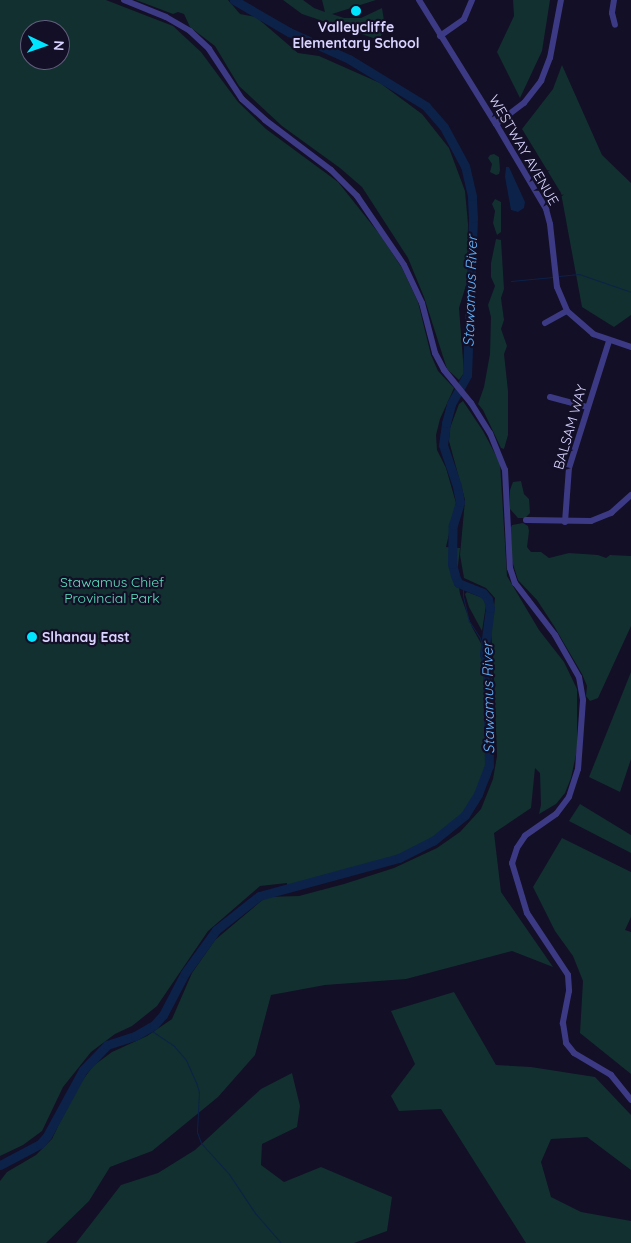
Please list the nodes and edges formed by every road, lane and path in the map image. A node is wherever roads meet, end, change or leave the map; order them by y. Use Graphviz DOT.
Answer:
graph roads {
  1 [pos="124,0"];
  2 [pos="420,0"];
  3 [pos="472,0"];
  4 [pos="561,0"];
  5 [pos="614,0"];
  6 [pos="615,25"];
  7 [pos="440,36"];
  8 [pos="496,124"];
  9 [pos="566,311"];
  10 [pos="545,323"];
  11 [pos="609,340"];
  12 [pos="631,347"];
  13 [pos="550,397"];
  14 [pos="588,407"];
  15 [pos="631,495"];
  16 [pos="526,520"];
  17 [pos="565,522"];
  18 [pos="631,1100"];
  1 -- 18 [label="street"];
  2 -- 7 [label="street, WESTWAY AVENUE"];
  3 -- 7 [label="street"];
  4 -- 8 [label="street"];
  5 -- 6 [label="street"];
  7 -- 8 [label="street, WESTWAY AVENUE"];
  8 -- 9 [label="street, WESTWAY AVENUE"];
  9 -- 10 [label="street"];
  9 -- 11 [label="street, WESTWAY AVENUE"];
  11 -- 12 [label="street, WESTWAY AVENUE"];
  11 -- 14 [label="street, BALSAM WAY"];
  13 -- 14 [label="street"];
  14 -- 17 [label="street, BALSAM WAY"];
  15 -- 17 [label="street"];
  16 -- 17 [label="street"];
}
